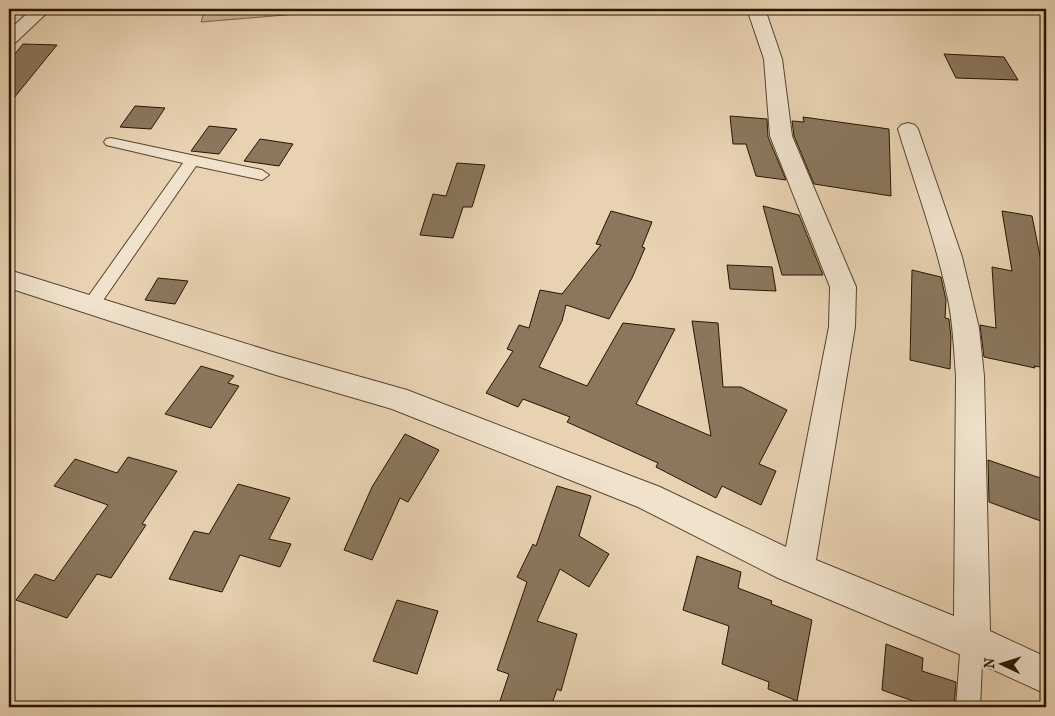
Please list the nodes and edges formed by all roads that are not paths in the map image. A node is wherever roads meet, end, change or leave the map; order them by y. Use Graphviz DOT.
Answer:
graph roads {
  1 [pos="42,9"];
  2 [pos="756,9"];
  3 [pos="9,39"];
  4 [pos="908,129"];
  5 [pos="111,142"];
  6 [pos="192,161"];
  7 [pos="262,175"];
  8 [pos="9,279"];
  9 [pos="91,305"];
  10 [pos="798,569"];
  11 [pos="972,641"];
  12 [pos="1046,676"];
  13 [pos="968,707"];
  1 -- 3 [label="street"];
  2 -- 10 [label="street"];
  4 -- 11 [label="street"];
  5 -- 6 [label="lane"];
  6 -- 7 [label="lane"];
  6 -- 9 [label="lane"];
  8 -- 9 [label="street"];
  9 -- 10 [label="street"];
  10 -- 11 [label="street"];
  11 -- 12 [label="street"];
  11 -- 13 [label="lane"];
}
